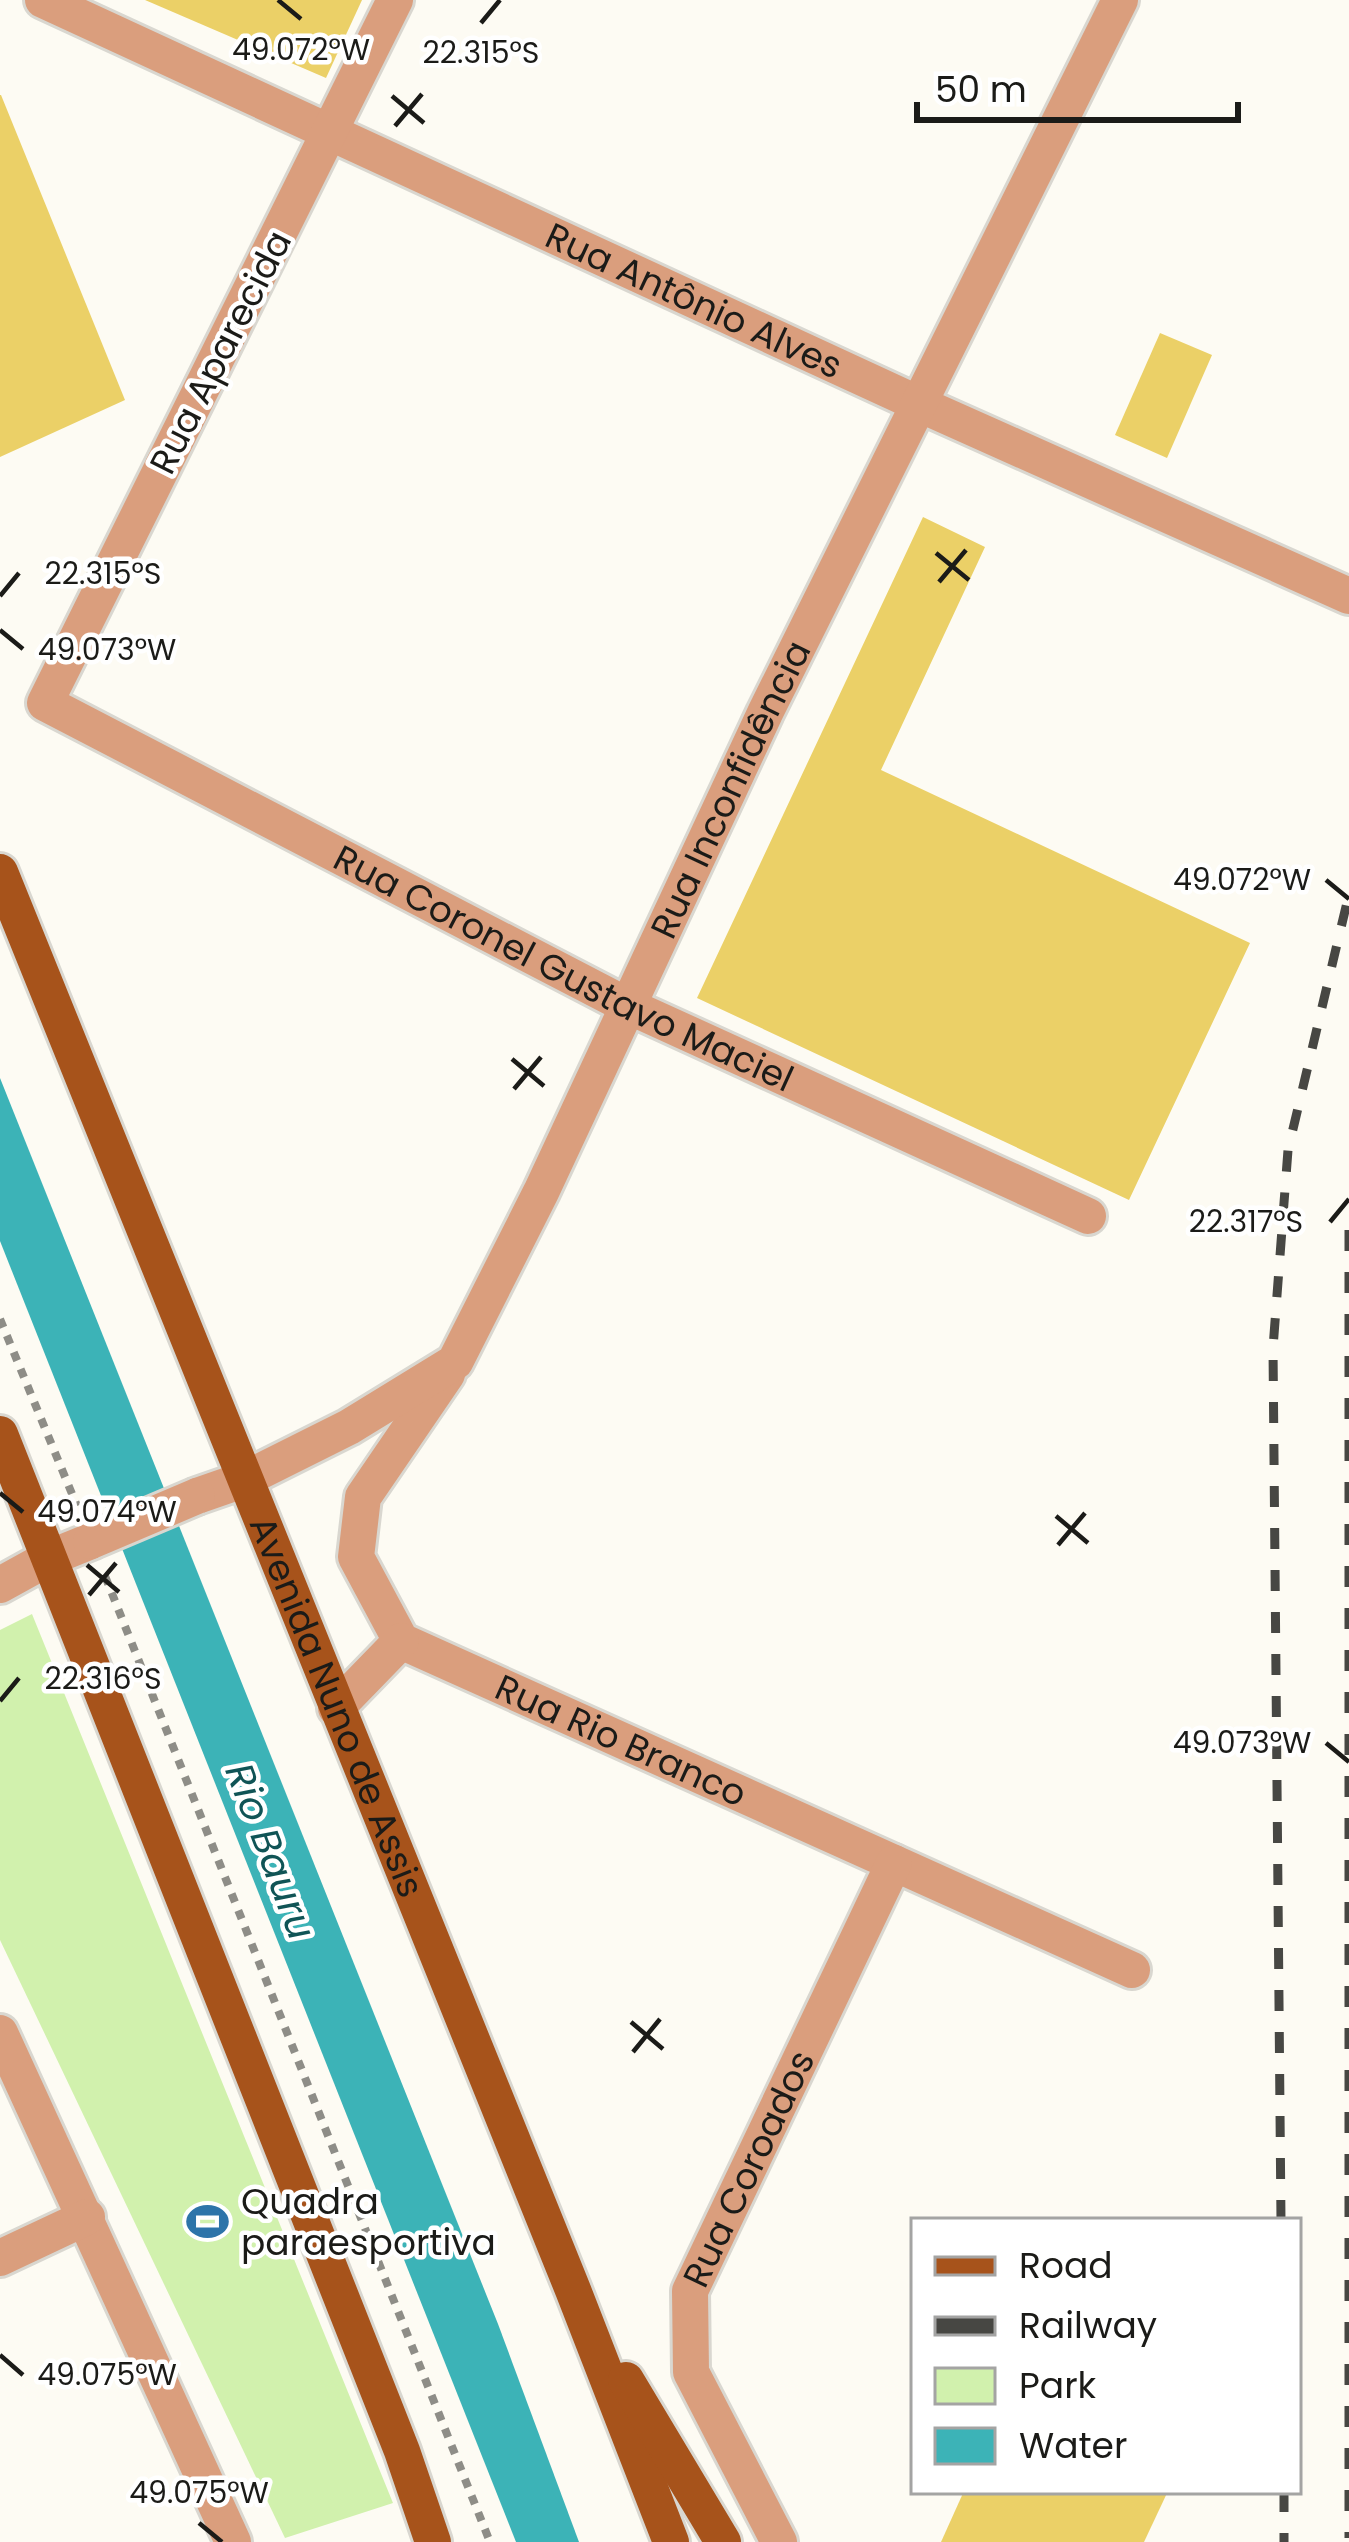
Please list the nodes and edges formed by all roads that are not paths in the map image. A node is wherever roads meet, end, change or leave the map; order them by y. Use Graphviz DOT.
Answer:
graph roads {
  1 [pos="43,0"];
  2 [pos="395,0"];
  3 [pos="1120,0"];
  4 [pos="330,133"];
  5 [pos="919,404"];
  6 [pos="1349,596"];
  7 [pos="45,703"];
  8 [pos="0,872"];
  9 [pos="628,1006"];
  10 [pos="1088,1216"];
  11 [pos="455,1362"];
  12 [pos="0,1434"];
  13 [pos="243,1480"];
  14 [pos="49,1558"];
  15 [pos="0,1586"];
  16 [pos="401,1641"];
  17 [pos="336,1708"];
  18 [pos="894,1863"];
  19 [pos="1132,1970"];
  20 [pos="0,2033"];
  21 [pos="87,2217"];
  22 [pos="0,2258"];
  23 [pos="573,2290"];
  24 [pos="233,2542"];
  25 [pos="433,2542"];
  26 [pos="670,2542"];
  27 [pos="723,2542"];
  28 [pos="779,2542"];
  1 -- 4 [label="street, Rua Antônio Alves"];
  2 -- 4 [label="street, Rua Aparecida"];
  3 -- 5 [label="street, Rua Inconfidência"];
  4 -- 5 [label="street, Rua Antônio Alves"];
  4 -- 7 [label="street, Rua Aparecida"];
  5 -- 6 [label="street, Rua Antônio Alves"];
  5 -- 9 [label="street, Rua Inconfidência"];
  7 -- 9 [label="street, Rua Coronel Gustavo Maciel"];
  8 -- 13 [label="main road, Avenida Nuno de Assis"];
  9 -- 10 [label="street, Rua Coronel Gustavo Maciel"];
  9 -- 11 [label="street, Rua Inconfidência"];
  11 -- 13 [label="street"];
  11 -- 16 [label="street"];
  12 -- 14 [label="main road"];
  13 -- 14 [label="street, bridge"];
  13 -- 17 [label="main road, Avenida Nuno de Assis"];
  14 -- 15 [label="street"];
  14 -- 25 [label="main road"];
  16 -- 17 [label="street"];
  16 -- 18 [label="street, Rua Rio Branco"];
  17 -- 23 [label="main road, Avenida Nuno de Assis"];
  18 -- 19 [label="street, Rua Rio Branco"];
  18 -- 28 [label="street, Rua Coroados"];
  20 -- 21 [label="street"];
  21 -- 22 [label="street"];
  21 -- 24 [label="street"];
  23 -- 26 [label="main road, Avenida Nuno de Assis"];
  23 -- 27 [label="main road"];
}
